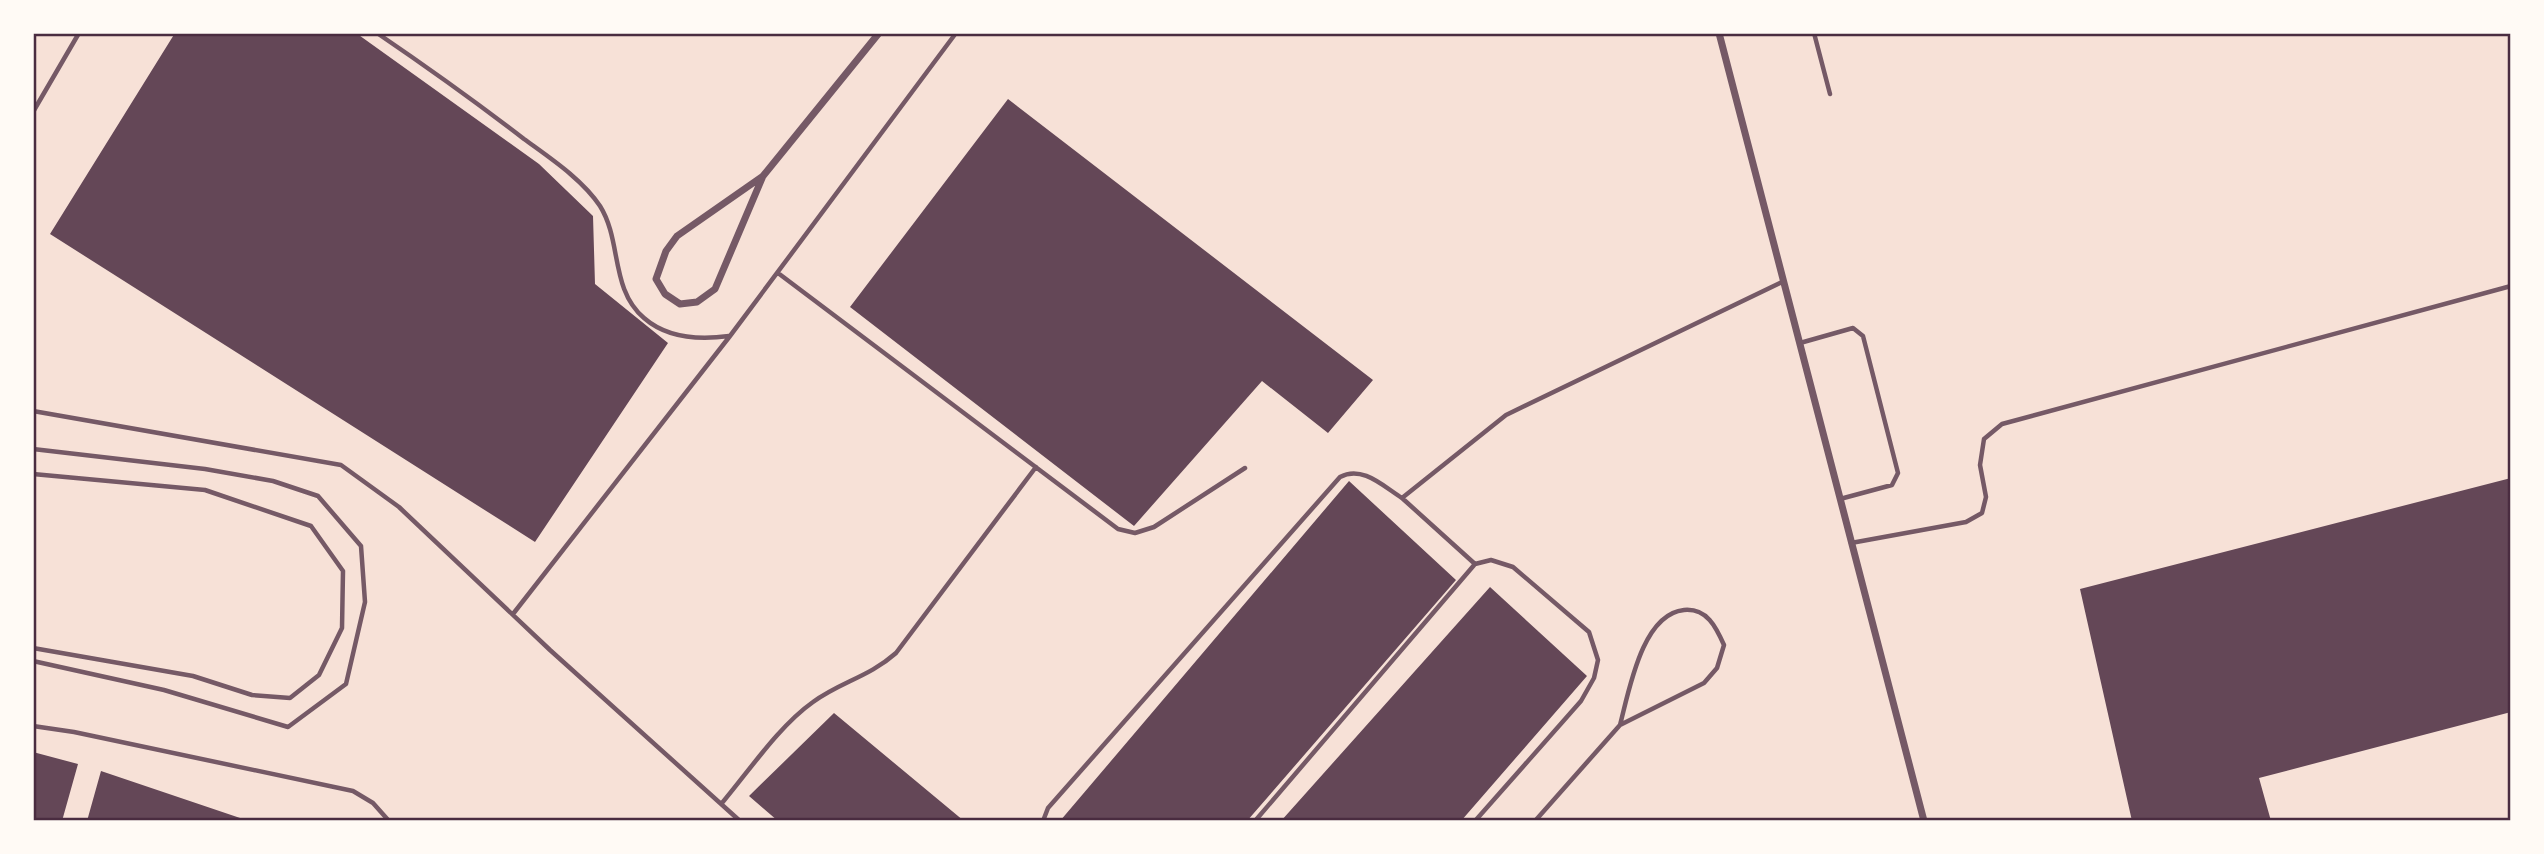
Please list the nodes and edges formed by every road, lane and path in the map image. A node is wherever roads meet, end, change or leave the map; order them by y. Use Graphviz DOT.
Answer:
graph roads {
  1 [pos="79,33"];
  2 [pos="377,33"];
  3 [pos="879,33"];
  4 [pos="956,33"];
  5 [pos="1719,33"];
  6 [pos="1814,33"];
  7 [pos="1830,94"];
  8 [pos="33,112"];
  9 [pos="763,176"];
  10 [pos="778,274"];
  11 [pos="1782,282"];
  12 [pos="2511,286"];
  13 [pos="730,336"];
  14 [pos="1798,343"];
  15 [pos="33,411"];
  16 [pos="33,449"];
  17 [pos="1036,467"];
  18 [pos="1245,468"];
  19 [pos="33,474"];
  20 [pos="1402,498"];
  21 [pos="1839,499"];
  22 [pos="1851,544"];
  23 [pos="1475,564"];
  24 [pos="513,614"];
  25 [pos="33,648"];
  26 [pos="33,661"];
  27 [pos="1620,725"];
  28 [pos="33,726"];
  29 [pos="722,803"];
  30 [pos="389,821"];
  31 [pos="740,821"];
  32 [pos="1043,821"];
  33 [pos="1255,821"];
  34 [pos="1475,821"];
  35 [pos="1535,821"];
  36 [pos="1924,821"];
  1 -- 8 [label="lane"];
  2 -- 13 [label="lane"];
  3 -- 9 [label="street"];
  4 -- 10 [label="lane"];
  5 -- 11 [label="street"];
  6 -- 7 [label="lane"];
  9 -- 9 [label="street"];
  10 -- 13 [label="lane"];
  10 -- 17 [label="lane"];
  11 -- 14 [label="street"];
  11 -- 20 [label="lane"];
  12 -- 22 [label="lane"];
  13 -- 24 [label="lane"];
  14 -- 21 [label="street"];
  14 -- 21 [label="lane"];
  15 -- 24 [label="lane"];
  16 -- 26 [label="lane"];
  17 -- 18 [label="lane"];
  17 -- 29 [label="lane"];
  19 -- 25 [label="lane"];
  20 -- 23 [label="lane"];
  20 -- 32 [label="lane"];
  21 -- 22 [label="street"];
  22 -- 36 [label="street"];
  23 -- 33 [label="lane"];
  23 -- 34 [label="lane"];
  24 -- 29 [label="lane"];
  27 -- 27 [label="lane"];
  27 -- 35 [label="lane"];
  28 -- 30 [label="lane"];
  29 -- 31 [label="lane"];
}
